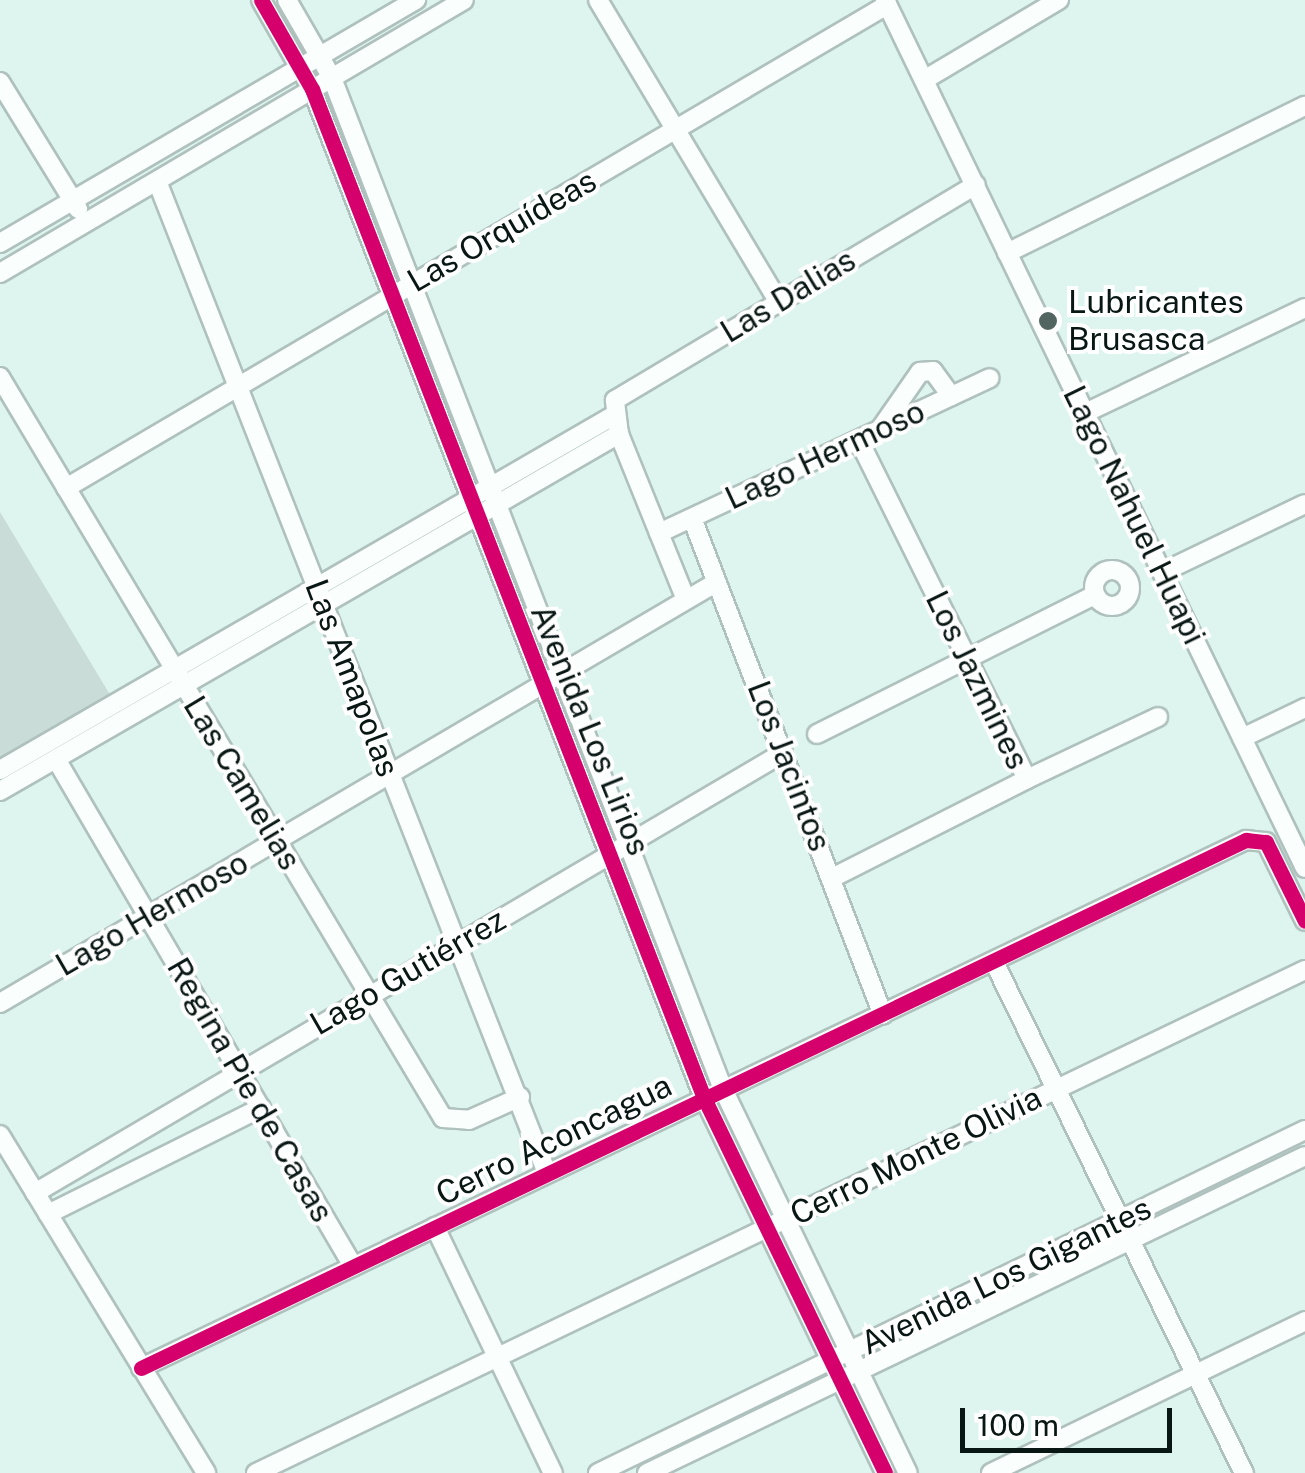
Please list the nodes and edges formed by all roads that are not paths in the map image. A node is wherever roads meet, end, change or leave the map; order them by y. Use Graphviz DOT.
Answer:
graph roads {
  1 [pos="260,0"];
  2 [pos="287,0"];
  3 [pos="416,0"];
  4 [pos="464,0"];
  5 [pos="598,0"];
  6 [pos="1059,0"];
  7 [pos="886,2"];
  8 [pos="1035,6"];
  9 [pos="322,55"];
  10 [pos="302,67"];
  11 [pos="332,78"];
  12 [pos="924,80"];
  13 [pos="0,82"];
  14 [pos="312,90"];
  15 [pos="5,103"];
  16 [pos="1305,106"];
  17 [pos="674,130"];
  18 [pos="157,182"];
  19 [pos="976,185"];
  20 [pos="73,200"];
  21 [pos="85,222"];
  22 [pos="0,243"];
  23 [pos="1007,253"];
  24 [pos="0,273"];
  25 [pos="411,284"];
  26 [pos="389,298"];
  27 [pos="779,302"];
  28 [pos="1305,308"];
  29 [pos="0,377"];
  30 [pos="990,378"];
  31 [pos="239,391"];
  32 [pos="951,396"];
  33 [pos="1085,413"];
  34 [pos="616,425"];
  35 [pos="879,430"];
  36 [pos="859,440"];
  37 [pos="66,488"];
  38 [pos="492,497"];
  39 [pos="1305,504"];
  40 [pos="472,508"];
  41 [pos="692,518"];
  42 [pos="660,532"];
  43 [pos="1163,572"];
  44 [pos="717,582"];
  45 [pos="1096,595"];
  46 [pos="320,596"];
  47 [pos="685,597"];
  48 [pos="967,657"];
  49 [pos="562,668"];
  50 [pos="179,678"];
  51 [pos="540,684"];
  52 [pos="1305,708"];
  53 [pos="1158,717"];
  54 [pos="816,734"];
  55 [pos="1242,738"];
  56 [pos="784,752"];
  57 [pos="56,759"];
  58 [pos="0,770"];
  59 [pos="389,774"];
  60 [pos="1028,779"];
  61 [pos="0,791"];
  62 [pos="277,840"];
  63 [pos="631,841"];
  64 [pos="610,853"];
  65 [pos="1305,868"];
  66 [pos="832,878"];
  67 [pos="148,916"];
  68 [pos="1305,921"];
  69 [pos="457,943"];
  70 [pos="994,962"];
  71 [pos="1305,970"];
  72 [pos="370,994"];
  73 [pos="0,1003"];
  74 [pos="883,1015"];
  75 [pos="239,1072"];
  76 [pos="1058,1088"];
  77 [pos="724,1089"];
  78 [pos="520,1097"];
  79 [pos="704,1098"];
  80 [pos="260,1108"];
  81 [pos="1305,1130"];
  82 [pos="0,1135"];
  83 [pos="1305,1156"];
  84 [pos="548,1174"];
  85 [pos="35,1193"];
  86 [pos="48,1214"];
  87 [pos="787,1218"];
  88 [pos="1122,1220"];
  89 [pos="768,1227"];
  90 [pos="435,1228"];
  91 [pos="1131,1240"];
  92 [pos="353,1266"];
  93 [pos="1305,1321"];
  94 [pos="851,1352"];
  95 [pos="498,1357"];
  96 [pos="832,1360"];
  97 [pos="141,1368"];
  98 [pos="860,1370"];
  99 [pos="1195,1374"];
  100 [pos="841,1379"];
  101 [pos="206,1473"];
  102 [pos="256,1473"];
  103 [pos="554,1473"];
  104 [pos="598,1473"];
  105 [pos="646,1473"];
  106 [pos="885,1473"];
  107 [pos="908,1473"];
  108 [pos="992,1473"];
  109 [pos="1244,1473"];
  1 -- 10 [label="street, Avenida Los Lirios"];
  2 -- 9 [label="street, Avenida Los Lirios"];
  3 -- 9 [label="street"];
  4 -- 11 [label="street"];
  5 -- 17 [label="street"];
  6 -- 8 [label="street"];
  7 -- 12 [label="street, Lago Nahuel Huapi"];
  7 -- 17 [label="street, Las Orquídeas"];
  8 -- 12 [label="street"];
  9 -- 10 [label="street"];
  9 -- 11 [label="street, Avenida Los Lirios"];
  10 -- 14 [label="street, Avenida Los Lirios"];
  10 -- 20 [label="street"];
  11 -- 14 [label="street"];
  11 -- 25 [label="street, Avenida Los Lirios"];
  12 -- 19 [label="street, Lago Nahuel Huapi"];
  13 -- 15 [label="street"];
  14 -- 18 [label="street"];
  14 -- 26 [label="street, Avenida Los Lirios"];
  15 -- 20 [label="street"];
  16 -- 23 [label="street"];
  17 -- 25 [label="street, Las Orquídeas"];
  17 -- 27 [label="street"];
  18 -- 21 [label="street"];
  18 -- 31 [label="street, Las Amapolas"];
  19 -- 23 [label="street, Lago Nahuel Huapi"];
  19 -- 27 [label="street, Las Dalias"];
  20 -- 21 [label="street"];
  20 -- 22 [label="street"];
  21 -- 24 [label="street"];
  23 -- 33 [label="street, Lago Nahuel Huapi"];
  25 -- 26 [label="street, Las Orquídeas"];
  25 -- 38 [label="street, Avenida Los Lirios"];
  26 -- 31 [label="street, Las Orquídeas"];
  26 -- 40 [label="street, Avenida Los Lirios"];
  27 -- 34 [label="street, Las Dalias"];
  28 -- 33 [label="street"];
  29 -- 37 [label="street, Las Camelias"];
  30 -- 32 [label="street, Lago Hermoso"];
  31 -- 37 [label="street, Las Orquídeas"];
  31 -- 46 [label="street, Las Amapolas"];
  32 -- 35 [label="street, Lago Hermoso"];
  32 -- 35 [label="street"];
  33 -- 43 [label="street, Lago Nahuel Huapi"];
  34 -- 38 [label="street, Las Dalias"];
  34 -- 42 [label="street"];
  35 -- 36 [label="street, Lago Hermoso"];
  36 -- 41 [label="street, Lago Hermoso"];
  36 -- 48 [label="street, Los Jazmines"];
  37 -- 50 [label="street, Las Camelias"];
  38 -- 40 [label="street, Las Dalias"];
  38 -- 49 [label="street, Avenida Los Lirios"];
  39 -- 43 [label="street"];
  40 -- 46 [label="street, Las Dalias"];
  40 -- 51 [label="street, Avenida Los Lirios"];
  41 -- 42 [label="street, Lago Hermoso"];
  41 -- 44 [label="street, Los Jacintos"];
  42 -- 47 [label="street"];
  43 -- 55 [label="street, Lago Nahuel Huapi"];
  44 -- 47 [label="street, Lago Hermoso"];
  44 -- 56 [label="street, Los Jacintos"];
  45 -- 48 [label="street"];
  46 -- 50 [label="street, Las Dalias"];
  46 -- 59 [label="street, Las Amapolas"];
  47 -- 49 [label="street, Lago Hermoso"];
  48 -- 54 [label="street"];
  48 -- 60 [label="street, Los Jazmines"];
  49 -- 51 [label="street, Lago Hermoso"];
  49 -- 63 [label="street, Avenida Los Lirios"];
  50 -- 57 [label="street, Las Dalias"];
  50 -- 58 [label="street, Las Dalias"];
  50 -- 62 [label="street, Las Camelias"];
  51 -- 59 [label="street, Lago Hermoso"];
  51 -- 64 [label="street, Avenida Los Lirios"];
  52 -- 55 [label="street"];
  53 -- 60 [label="street"];
  55 -- 65 [label="street, Lago Nahuel Huapi"];
  56 -- 63 [label="street, Lago Gutiérrez"];
  56 -- 66 [label="street, Los Jacintos"];
  57 -- 61 [label="street, Las Dalias"];
  57 -- 67 [label="street, Regina Pie de Casas"];
  59 -- 62 [label="street, Lago Hermoso"];
  59 -- 69 [label="street, Las Amapolas"];
  60 -- 66 [label="street, Los Jazmines"];
  62 -- 67 [label="street, Lago Hermoso"];
  62 -- 72 [label="street, Las Camelias"];
  63 -- 64 [label="street, Lago Gutiérrez"];
  63 -- 77 [label="street, Avenida Los Lirios"];
  64 -- 69 [label="street, Lago Gutiérrez"];
  64 -- 79 [label="street, Avenida Los Lirios"];
  66 -- 74 [label="street, Los Jacintos"];
  67 -- 73 [label="street, Lago Hermoso"];
  67 -- 75 [label="street, Regina Pie de Casas"];
  68 -- 70 [label="street, Cerro Aconcagua"];
  69 -- 72 [label="street, Lago Gutiérrez"];
  69 -- 78 [label="street, Las Amapolas"];
  70 -- 74 [label="street, Cerro Aconcagua"];
  70 -- 76 [label="street"];
  71 -- 76 [label="street, Cerro Monte Olivia"];
  72 -- 75 [label="street, Lago Gutiérrez"];
  72 -- 78 [label="street, Las Camelias"];
  74 -- 77 [label="street, Cerro Aconcagua"];
  75 -- 80 [label="street, Regina Pie de Casas"];
  75 -- 85 [label="street, Lago Gutiérrez"];
  76 -- 87 [label="street, Cerro Monte Olivia"];
  76 -- 88 [label="street"];
  77 -- 79 [label="street, Cerro Aconcagua"];
  77 -- 87 [label="street, Avenida Los Lirios"];
  78 -- 84 [label="street, Las Amapolas"];
  79 -- 84 [label="street, Cerro Aconcagua"];
  79 -- 89 [label="street, Avenida Los Lirios"];
  80 -- 86 [label="street"];
  80 -- 92 [label="street, Regina Pie de Casas"];
  81 -- 88 [label="street, Avenida Los Gigantes"];
  82 -- 85 [label="street"];
  83 -- 91 [label="street, Avenida Los Gigantes"];
  84 -- 90 [label="street, Cerro Aconcagua"];
  85 -- 86 [label="street"];
  86 -- 97 [label="street"];
  87 -- 89 [label="street, Cerro Monte Olivia"];
  87 -- 94 [label="street, Avenida Los Lirios"];
  88 -- 91 [label="street"];
  88 -- 94 [label="street, Avenida Los Gigantes"];
  89 -- 95 [label="street, Cerro Monte Olivia"];
  89 -- 96 [label="street, Avenida Los Lirios"];
  90 -- 92 [label="street, Cerro Aconcagua"];
  90 -- 95 [label="street"];
  91 -- 98 [label="street, Avenida Los Gigantes"];
  91 -- 99 [label="street"];
  92 -- 97 [label="street, Cerro Aconcagua"];
  93 -- 99 [label="street"];
  94 -- 96 [label="street, Avenida Los Gigantes"];
  94 -- 98 [label="street, Avenida Los Lirios"];
  95 -- 102 [label="street, Cerro Monte Olivia"];
  95 -- 103 [label="street"];
  96 -- 100 [label="street, Avenida Los Lirios"];
  96 -- 104 [label="street, Avenida Los Gigantes"];
  97 -- 101 [label="street"];
  98 -- 100 [label="street, Avenida Los Gigantes"];
  98 -- 107 [label="street, Avenida Los Lirios"];
  99 -- 108 [label="street"];
  99 -- 109 [label="street"];
  100 -- 105 [label="street, Avenida Los Gigantes"];
  100 -- 106 [label="street, Avenida Los Lirios"];
}
